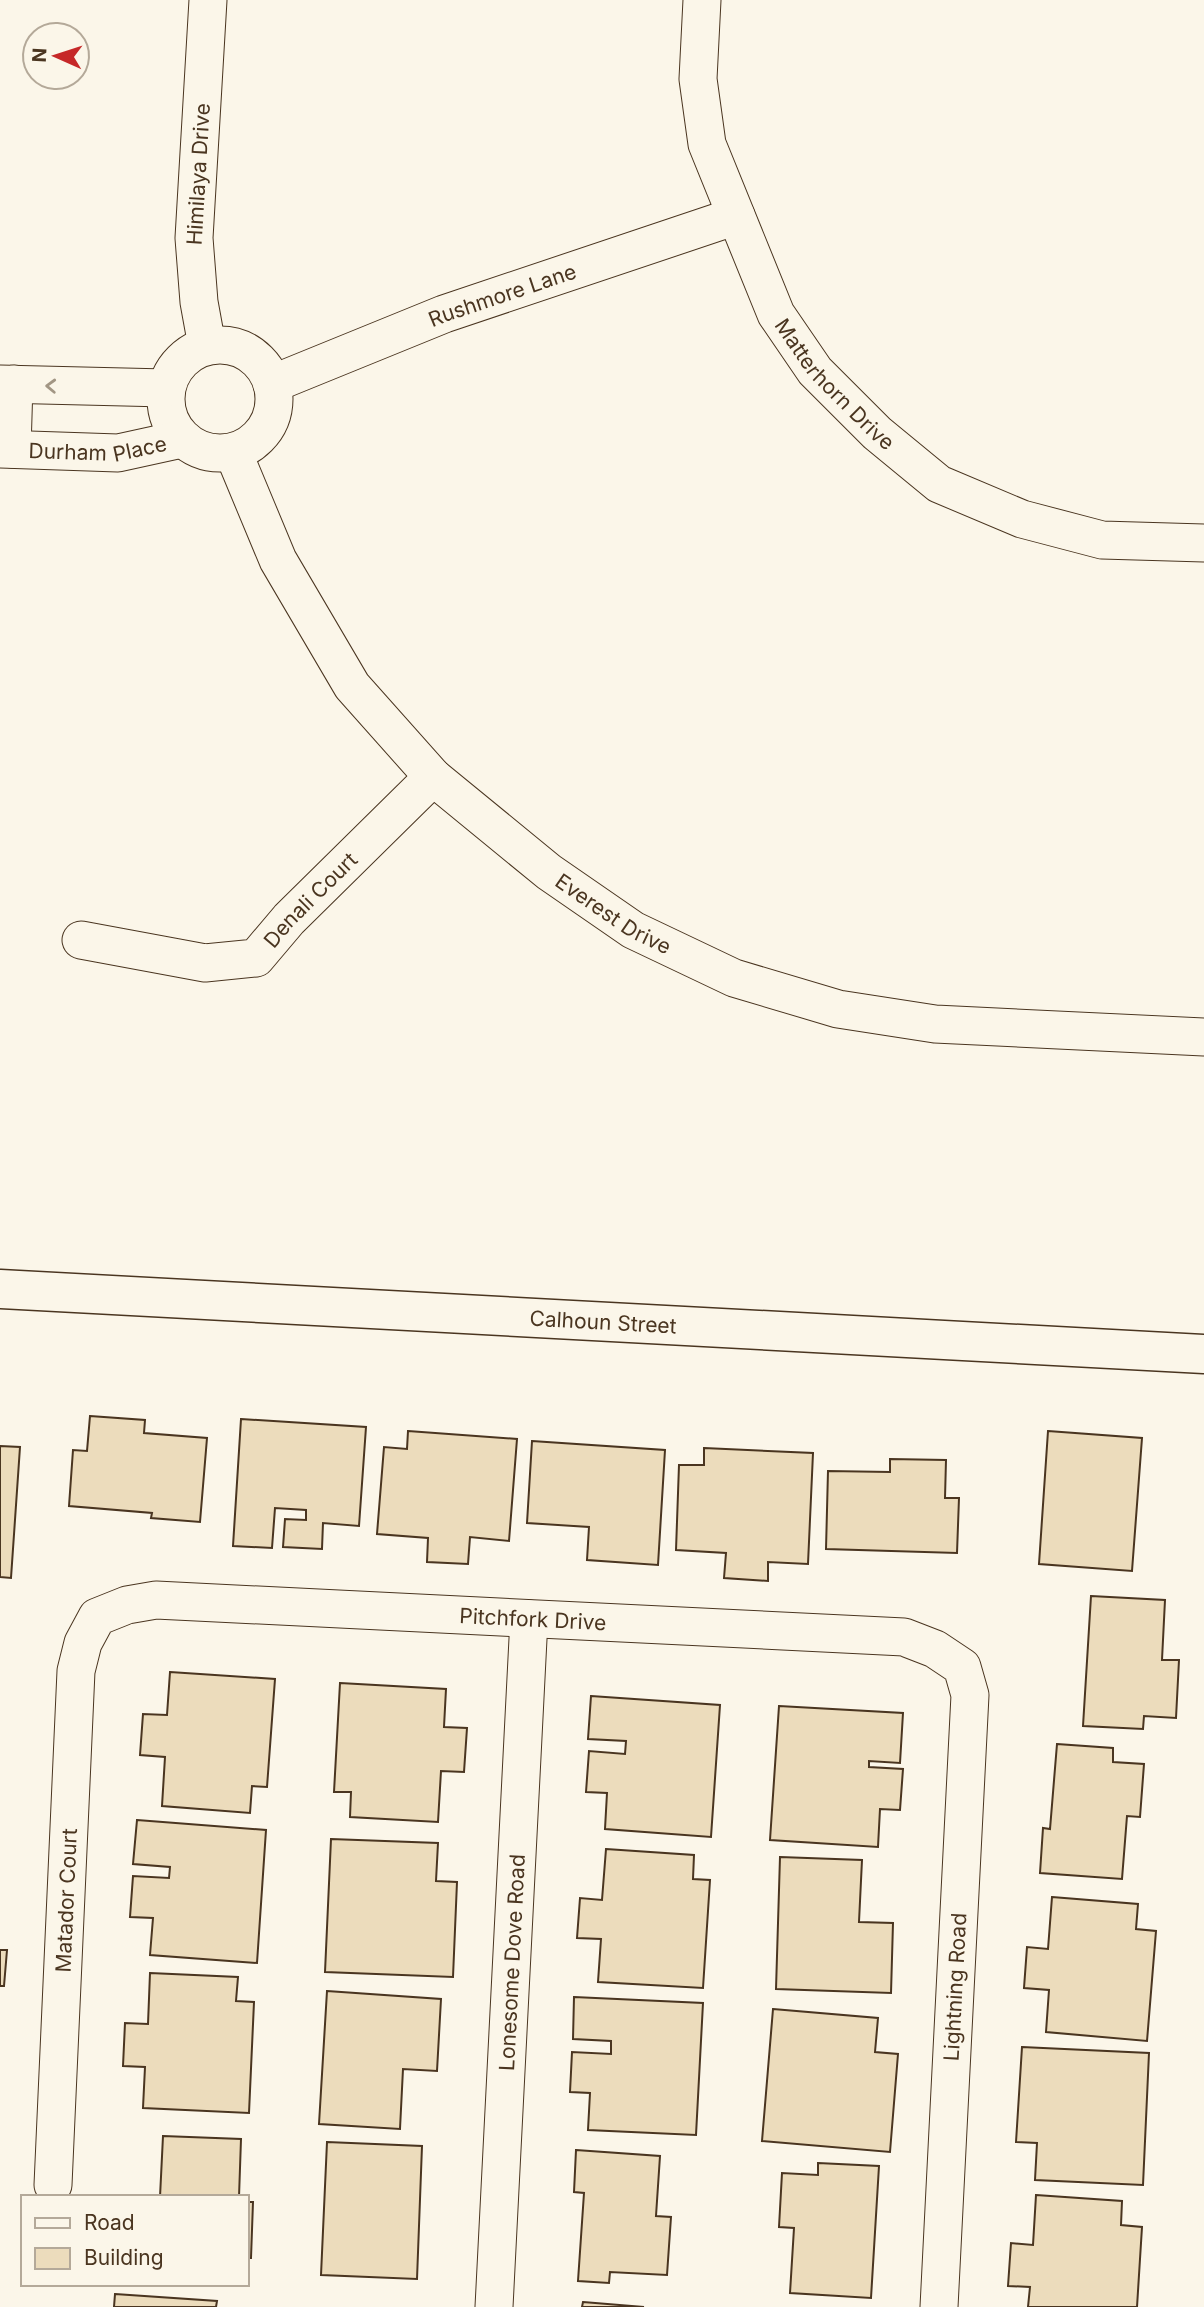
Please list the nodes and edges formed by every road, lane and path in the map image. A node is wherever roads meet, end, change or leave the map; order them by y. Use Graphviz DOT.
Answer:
graph roads {
  1 [pos="208,0"];
  2 [pos="702,0"];
  3 [pos="736,216"];
  4 [pos="206,346"];
  5 [pos="7,384"];
  6 [pos="272,384"];
  7 [pos="166,388"];
  8 [pos="182,439"];
  9 [pos="6,449"];
  10 [pos="233,452"];
  11 [pos="1204,543"];
  12 [pos="433,777"];
  13 [pos="81,940"];
  14 [pos="1204,1037"];
  15 [pos="0,1290"];
  16 [pos="1204,1354"];
  17 [pos="97,1617"];
  18 [pos="529,1619"];
  19 [pos="962,1667"];
  20 [pos="53,2185"];
  21 [pos="494,2307"];
  22 [pos="939,2307"];
  1 -- 4 [label="street, Himilaya Drive"];
  2 -- 3 [label="street, Matterhorn Drive"];
  3 -- 6 [label="street, Rushmore Lane"];
  3 -- 11 [label="street, Matterhorn Drive"];
  4 -- 6 [label="street"];
  4 -- 7 [label="street"];
  7 -- 5 [label="street, one-way"];
  5 -- 9 [label="street, Durham Place"];
  6 -- 10 [label="street"];
  7 -- 8 [label="street"];
  8 -- 9 [label="street, Durham Place"];
  8 -- 10 [label="street"];
  10 -- 12 [label="street, Everest Drive"];
  12 -- 13 [label="street, Denali Court"];
  12 -- 14 [label="street, Everest Drive"];
  15 -- 16 [label="street, Calhoun Street"];
  17 -- 18 [label="street, Pitchfork Drive"];
  17 -- 20 [label="street, Matador Court"];
  18 -- 19 [label="street, Pitchfork Drive"];
  18 -- 21 [label="street, Lonesome Dove Road"];
  19 -- 22 [label="street, Lightning Road"];
}
